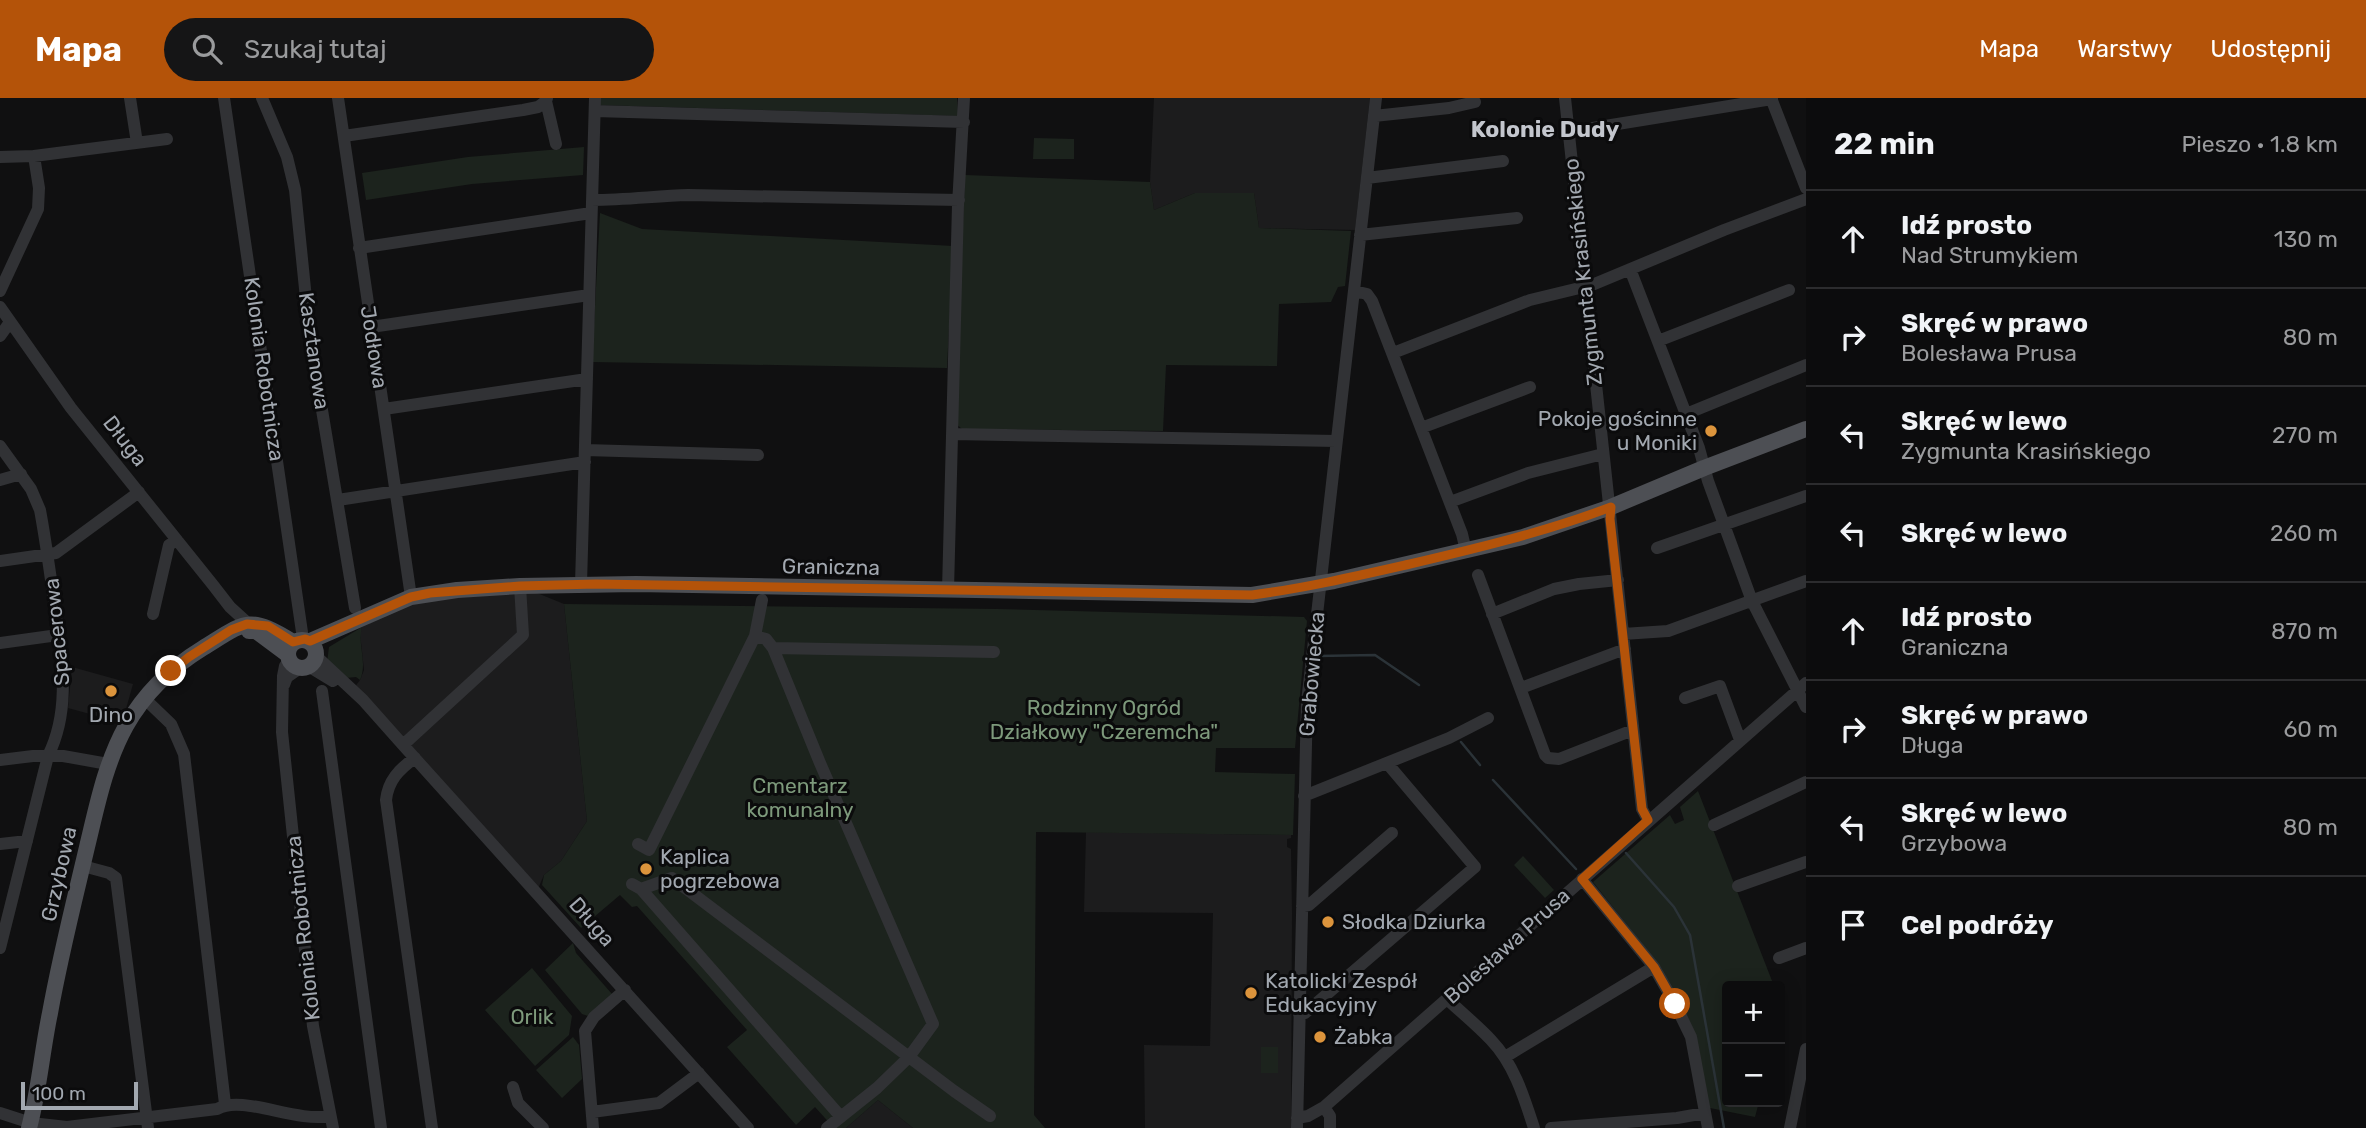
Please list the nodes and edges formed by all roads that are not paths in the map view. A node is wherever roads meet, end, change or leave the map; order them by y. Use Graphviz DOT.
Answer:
graph roads {
  1 [pos="130,98"];
  2 [pos="224,98"];
  3 [pos="262,98"];
  4 [pos="338,98"];
  5 [pos="964,98"];
  6 [pos="1376,98"];
  7 [pos="1565,98"];
  8 [pos="1772,99"];
  9 [pos="547,100"];
  10 [pos="1475,102"];
  11 [pos="595,105"];
  12 [pos="1374,116"];
  13 [pos="964,122"];
  14 [pos="1568,132"];
  15 [pos="344,136"];
  16 [pos="167,139"];
  17 [pos="137,143"];
  18 [pos="556,144"];
  19 [pos="34,156"];
  20 [pos="0,157"];
  21 [pos="1503,161"];
  22 [pos="1367,178"];
  23 [pos="1806,188"];
  24 [pos="1806,199"];
  25 [pos="959,200"];
  26 [pos="592,206"];
  27 [pos="1517,218"];
  28 [pos="1360,235"];
  29 [pos="359,248"];
  30 [pos="1630,269"];
  31 [pos="1585,287"];
  32 [pos="1789,290"];
  33 [pos="0,291"];
  34 [pos="1354,291"];
  35 [pos="589,295"];
  36 [pos="0,307"];
  37 [pos="10,322"];
  38 [pos="371,327"];
  39 [pos="0,336"];
  40 [pos="1658,341"];
  41 [pos="1393,353"];
  42 [pos="1806,365"];
  43 [pos="587,379"];
  44 [pos="1530,387"];
  45 [pos="384,409"];
  46 [pos="1686,414"];
  47 [pos="1422,428"];
  48 [pos="1806,429"];
  49 [pos="953,434"];
  50 [pos="1336,441"];
  51 [pos="0,446"];
  52 [pos="1603,453"];
  53 [pos="758,455"];
  54 [pos="585,456"];
  55 [pos="1704,468"];
  56 [pos="21,474"];
  57 [pos="0,480"];
  58 [pos="394,491"];
  59 [pos="139,492"];
  60 [pos="1806,496"];
  61 [pos="338,500"];
  62 [pos="1450,502"];
  63 [pos="1611,507"];
  64 [pos="1725,524"];
  65 [pos="177,540"];
  66 [pos="1657,548"];
  67 [pos="1466,551"];
  68 [pos="48,555"];
  69 [pos="0,561"];
  70 [pos="1478,575"];
  71 [pos="1618,580"];
  72 [pos="1806,581"];
  73 [pos="581,584"];
  74 [pos="1320,584"];
  75 [pos="520,586"];
  76 [pos="948,590"];
  77 [pos="222,597"];
  78 [pos="411,597"];
  79 [pos="762,600"];
  80 [pos="1752,601"];
  81 [pos="355,608"];
  82 [pos="233,610"];
  83 [pos="153,614"];
  84 [pos="1492,614"];
  85 [pos="257,627"];
  86 [pos="231,630"];
  87 [pos="1623,634"];
  88 [pos="58,635"];
  89 [pos="755,636"];
  90 [pos="0,643"];
  91 [pos="773,648"];
  92 [pos="1625,649"];
  93 [pos="993,652"];
  94 [pos="303,653"];
  95 [pos="189,657"];
  96 [pos="1802,687"];
  97 [pos="1521,688"];
  98 [pos="322,691"];
  99 [pos="1685,698"];
  100 [pos="145,699"];
  101 [pos="1806,707"];
  102 [pos="1489,719"];
  103 [pos="1633,730"];
  104 [pos="1740,740"];
  105 [pos="404,745"];
  106 [pos="48,756"];
  107 [pos="415,758"];
  108 [pos="0,760"];
  109 [pos="1387,763"];
  110 [pos="108,764"];
  111 [pos="1806,782"];
  112 [pos="1304,796"];
  113 [pos="1648,820"];
  114 [pos="1714,825"];
  115 [pos="1392,833"];
  116 [pos="27,841"];
  117 [pos="0,844"];
  118 [pos="638,844"];
  119 [pos="1806,862"];
  120 [pos="83,866"];
  121 [pos="1582,879"];
  122 [pos="1738,886"];
  123 [pos="1301,906"];
  124 [pos="3,925"];
  125 [pos="0,948"];
  126 [pos="1806,948"];
  127 [pos="1779,958"];
  128 [pos="1654,967"];
  129 [pos="625,990"];
  130 [pos="1447,999"];
  131 [pos="1299,1014"];
  132 [pos="1806,1051"];
  133 [pos="1504,1057"];
  134 [pos="909,1058"];
  135 [pos="698,1073"];
  136 [pos="513,1087"];
  137 [pos="225,1104"];
  138 [pos="1324,1107"];
  139 [pos="592,1112"];
  140 [pos="0,1113"];
  141 [pos="1705,1113"];
  142 [pos="990,1116"];
  143 [pos="841,1117"];
  144 [pos="147,1122"];
  145 [pos="331,1122"];
  146 [pos="1297,1123"];
  147 [pos="30,1125"];
  148 [pos="381,1128"];
  149 [pos="432,1128"];
  150 [pos="543,1128"];
  151 [pos="593,1128"];
  152 [pos="747,1128"];
  153 [pos="827,1128"];
  154 [pos="1330,1128"];
  155 [pos="1534,1128"];
  156 [pos="1551,1128"];
  157 [pos="1708,1128"];
  158 [pos="1790,1128"];
  1 -- 17 [label="street"];
  2 -- 94 [label="street, Kolonia Robotnicza"];
  3 -- 61 [label="street, Kasztanowa"];
  4 -- 15 [label="street, Jodłowa"];
  5 -- 13 [label="street"];
  6 -- 12 [label="street, Grabowiecka"];
  7 -- 14 [label="street, Zygmunta Krasińskiego"];
  8 -- 14 [label="street"];
  8 -- 23 [label="street"];
  9 -- 15 [label="street"];
  9 -- 18 [label="street"];
  10 -- 12 [label="street"];
  11 -- 13 [label="street"];
  11 -- 26 [label="street"];
  12 -- 22 [label="street, Grabowiecka"];
  13 -- 25 [label="street"];
  14 -- 31 [label="street, Zygmunta Krasińskiego"];
  15 -- 29 [label="street, Jodłowa"];
  16 -- 17 [label="street"];
  17 -- 19 [label="street"];
  19 -- 20 [label="street"];
  19 -- 33 [label="street"];
  21 -- 22 [label="street"];
  22 -- 28 [label="street, Grabowiecka"];
  24 -- 30 [label="street"];
  25 -- 26 [label="street"];
  25 -- 49 [label="street"];
  26 -- 29 [label="street"];
  26 -- 35 [label="street"];
  27 -- 28 [label="street"];
  28 -- 34 [label="street, Grabowiecka"];
  29 -- 38 [label="street, Jodłowa"];
  30 -- 31 [label="street"];
  30 -- 40 [label="street"];
  31 -- 41 [label="street"];
  31 -- 52 [label="street, Zygmunta Krasińskiego"];
  32 -- 40 [label="street"];
  34 -- 41 [label="street"];
  34 -- 50 [label="street, Grabowiecka"];
  35 -- 38 [label="street"];
  35 -- 43 [label="street"];
  36 -- 37 [label="street, Długa"];
  37 -- 39 [label="street"];
  37 -- 59 [label="street, Długa"];
  38 -- 45 [label="street, Jodłowa"];
  40 -- 46 [label="street"];
  41 -- 47 [label="street"];
  42 -- 46 [label="street"];
  43 -- 45 [label="street"];
  43 -- 54 [label="street"];
  44 -- 47 [label="street"];
  45 -- 58 [label="street, Jodłowa"];
  46 -- 55 [label="street"];
  47 -- 62 [label="street"];
  48 -- 55 [label="main road, Graniczna"];
  49 -- 50 [label="street"];
  49 -- 76 [label="street"];
  50 -- 74 [label="street, Grabowiecka"];
  51 -- 56 [label="street, Spacerowa"];
  52 -- 62 [label="street"];
  52 -- 63 [label="street, Zygmunta Krasińskiego"];
  53 -- 54 [label="street"];
  54 -- 58 [label="street"];
  54 -- 73 [label="street"];
  55 -- 63 [label="main road, Graniczna"];
  55 -- 64 [label="street"];
  56 -- 57 [label="street"];
  56 -- 68 [label="street, Spacerowa"];
  58 -- 61 [label="street"];
  58 -- 78 [label="street, Jodłowa"];
  59 -- 65 [label="street, Długa"];
  59 -- 68 [label="street"];
  60 -- 64 [label="street"];
  61 -- 81 [label="street, Kasztanowa"];
  62 -- 67 [label="street"];
  63 -- 67 [label="main road, Graniczna"];
  63 -- 71 [label="street, Zygmunta Krasińskiego"];
  64 -- 66 [label="street"];
  64 -- 80 [label="street"];
  65 -- 77 [label="street, Długa"];
  65 -- 83 [label="street"];
  67 -- 74 [label="main road, Graniczna"];
  68 -- 69 [label="street"];
  68 -- 88 [label="street, Spacerowa"];
  70 -- 84 [label="street"];
  71 -- 84 [label="street"];
  71 -- 87 [label="street, Zygmunta Krasińskiego"];
  72 -- 80 [label="street"];
  73 -- 75 [label="main road, Graniczna"];
  73 -- 76 [label="main road, Graniczna"];
  74 -- 76 [label="main road, Graniczna"];
  74 -- 112 [label="street, Grabowiecka"];
  75 -- 78 [label="main road, Graniczna"];
  75 -- 105 [label="street"];
  77 -- 82 [label="street, Długa"];
  77 -- 85 [label="street, Długa"];
  78 -- 94 [label="main road, Graniczna"];
  79 -- 89 [label="street"];
  80 -- 87 [label="street"];
  80 -- 96 [label="street"];
  82 -- 85 [label="street, Długa"];
  82 -- 86 [label="street"];
  84 -- 97 [label="street"];
  85 -- 86 [label="main road, Grzybowa"];
  85 -- 94 [label="main road, Długa"];
  85 -- 95 [label="main road, Grzybowa"];
  86 -- 95 [label="main road, Grzybowa"];
  87 -- 92 [label="street, Zygmunta Krasińskiego"];
  88 -- 90 [label="street"];
  88 -- 106 [label="street, Spacerowa"];
  89 -- 91 [label="street"];
  89 -- 118 [label="street"];
  91 -- 93 [label="street"];
  91 -- 134 [label="street"];
  92 -- 97 [label="street"];
  92 -- 103 [label="street, Zygmunta Krasińskiego"];
  94 -- 105 [label="street, Długa"];
  94 -- 145 [label="street, Kolonia Robotnicza"];
  95 -- 100 [label="main road, Grzybowa"];
  96 -- 101 [label="street"];
  96 -- 104 [label="street, Bolesława Prusa"];
  97 -- 103 [label="street"];
  98 -- 148 [label="street"];
  99 -- 104 [label="street"];
  100 -- 110 [label="main road, Grzybowa"];
  100 -- 137 [label="street"];
  102 -- 109 [label="street"];
  103 -- 113 [label="street, Zygmunta Krasińskiego"];
  104 -- 113 [label="street, Bolesława Prusa"];
  105 -- 107 [label="street, Długa"];
  106 -- 108 [label="street"];
  106 -- 110 [label="street"];
  106 -- 116 [label="street, Spacerowa"];
  107 -- 129 [label="street, Długa"];
  107 -- 149 [label="street"];
  109 -- 112 [label="street"];
  109 -- 131 [label="street"];
  110 -- 120 [label="main road, Grzybowa"];
  111 -- 114 [label="street"];
  112 -- 123 [label="street, Grabowiecka"];
  113 -- 121 [label="street, Bolesława Prusa"];
  115 -- 123 [label="street"];
  116 -- 117 [label="street"];
  116 -- 124 [label="street, Spacerowa"];
  119 -- 122 [label="street"];
  120 -- 144 [label="street"];
  120 -- 147 [label="main road, Grzybowa"];
  121 -- 128 [label="street"];
  121 -- 130 [label="street, Bolesława Prusa"];
  123 -- 131 [label="street, Grabowiecka"];
  124 -- 125 [label="street, Spacerowa"];
  126 -- 127 [label="street"];
  128 -- 133 [label="street"];
  128 -- 141 [label="street"];
  129 -- 135 [label="street, Długa"];
  129 -- 139 [label="street"];
  130 -- 133 [label="street"];
  130 -- 138 [label="street, Bolesława Prusa"];
  131 -- 146 [label="street, Grabowiecka"];
  132 -- 158 [label="street"];
  133 -- 155 [label="street"];
  134 -- 142 [label="street"];
  134 -- 143 [label="street"];
  134 -- 143 [label="street"];
  135 -- 139 [label="street"];
  135 -- 152 [label="street, Długa"];
  136 -- 150 [label="street"];
  137 -- 144 [label="street"];
  137 -- 145 [label="street"];
  138 -- 146 [label="street, Bolesława Prusa"];
  138 -- 154 [label="street"];
  139 -- 151 [label="street"];
  140 -- 147 [label="street"];
  141 -- 156 [label="street"];
  141 -- 157 [label="street"];
  143 -- 153 [label="street"];
  144 -- 147 [label="street"];
}
